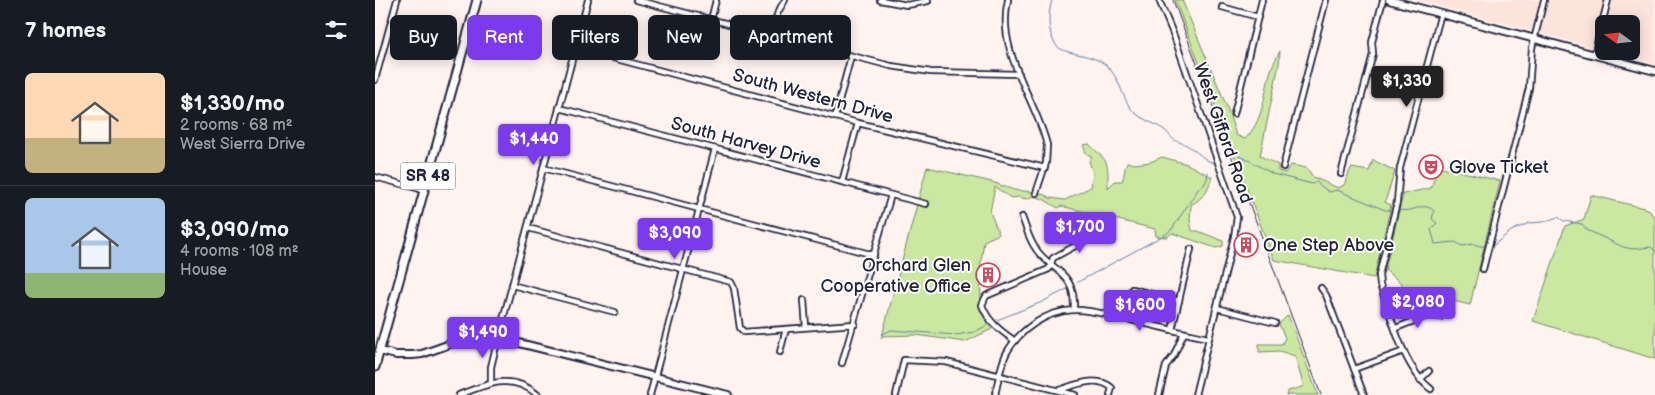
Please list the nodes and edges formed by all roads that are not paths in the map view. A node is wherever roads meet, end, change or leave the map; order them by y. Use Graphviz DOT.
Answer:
graph roads {
  1 [pos="397,0"];
  2 [pos="477,0"];
  3 [pos="588,0"];
  4 [pos="635,0"];
  5 [pos="716,0"];
  6 [pos="785,0"];
  7 [pos="881,0"];
  8 [pos="1008,0"];
  9 [pos="1159,0"];
  10 [pos="1262,0"];
  11 [pos="1326,0"];
  12 [pos="1383,0"];
  13 [pos="1389,0"];
  14 [pos="1544,0"];
  15 [pos="1608,0"];
  16 [pos="929,1"];
  17 [pos="652,2"];
  18 [pos="1222,7"];
  19 [pos="1441,14"];
  20 [pos="584,15"];
  21 [pos="695,15"];
  22 [pos="712,15"];
  23 [pos="777,15"];
  24 [pos="1258,17"];
  25 [pos="1534,39"];
  26 [pos="1594,55"];
  27 [pos="851,56"];
  28 [pos="572,60"];
  29 [pos="620,60"];
  30 [pos="850,60"];
  31 [pos="1655,71"];
  32 [pos="1019,74"];
  33 [pos="375,80"];
  34 [pos="559,108"];
  35 [pos="1235,114"];
  36 [pos="835,117"];
  37 [pos="858,123"];
  38 [pos="715,149"];
  39 [pos="1283,167"];
  40 [pos="543,168"];
  41 [pos="1045,168"];
  42 [pos="1341,174"];
  43 [pos="375,177"];
  44 [pos="842,182"];
  45 [pos="424,190"];
  46 [pos="1036,192"];
  47 [pos="891,196"];
  48 [pos="926,204"];
  49 [pos="699,210"];
  50 [pos="1022,216"];
  51 [pos="528,228"];
  52 [pos="1099,233"];
  53 [pos="1191,249"];
  54 [pos="874,255"];
  55 [pos="1050,265"];
  56 [pos="1483,269"];
  57 [pos="683,270"];
  58 [pos="512,285"];
  59 [pos="1321,288"];
  60 [pos="1132,289"];
  61 [pos="804,300"];
  62 [pos="1179,301"];
  63 [pos="1217,308"];
  64 [pos="1074,310"];
  65 [pos="615,312"];
  66 [pos="1440,317"];
  67 [pos="1275,323"];
  68 [pos="855,324"];
  69 [pos="806,328"];
  70 [pos="1396,328"];
  71 [pos="786,329"];
  72 [pos="1172,330"];
  73 [pos="1184,333"];
  74 [pos="498,338"];
  75 [pos="1208,338"];
  76 [pos="1015,341"];
  77 [pos="377,350"];
  78 [pos="1404,351"];
  79 [pos="780,352"];
  80 [pos="842,363"];
  81 [pos="375,367"];
  82 [pos="1354,369"];
  83 [pos="1429,371"];
  84 [pos="654,376"];
  85 [pos="1000,376"];
  86 [pos="1420,380"];
  87 [pos="491,382"];
  88 [pos="1431,389"];
  89 [pos="1058,390"];
  90 [pos="459,395"];
  91 [pos="538,395"];
  92 [pos="650,395"];
  93 [pos="728,395"];
  94 [pos="896,395"];
  95 [pos="995,395"];
  96 [pos="1075,395"];
  97 [pos="1110,395"];
  98 [pos="1159,395"];
  99 [pos="1195,395"];
  100 [pos="1364,395"];
  1 -- 33 [label="street"];
  2 -- 45 [label="main road, SR 48"];
  3 -- 20 [label="street"];
  4 -- 17 [label="street"];
  5 -- 22 [label="street"];
  6 -- 23 [label="street"];
  7 -- 16 [label="street"];
  8 -- 32 [label="street"];
  9 -- 63 [label="street, West Gifford Road"];
  10 -- 24 [label="street"];
  11 -- 39 [label="street"];
  12 -- 42 [label="street"];
  13 -- 19 [label="street"];
  14 -- 25 [label="street"];
  15 -- 26 [label="street"];
  17 -- 21 [label="street"];
  18 -- 24 [label="street"];
  19 -- 25 [label="street"];
  19 -- 70 [label="street"];
  24 -- 35 [label="street"];
  25 -- 26 [label="street"];
  25 -- 56 [label="street"];
  26 -- 31 [label="street"];
  27 -- 32 [label="street"];
  28 -- 34 [label="street"];
  29 -- 36 [label="street, South Western Drive"];
  30 -- 36 [label="street"];
  32 -- 41 [label="street"];
  34 -- 38 [label="street, South Harvey Drive"];
  34 -- 40 [label="street"];
  36 -- 37 [label="street, South Western Drive"];
  37 -- 41 [label="street, South Western Drive"];
  37 -- 44 [label="street"];
  38 -- 44 [label="street, South Harvey Drive"];
  38 -- 49 [label="street"];
  40 -- 49 [label="street"];
  40 -- 51 [label="street"];
  41 -- 46 [label="street"];
  43 -- 45 [label="street"];
  44 -- 47 [label="street, South Harvey Drive"];
  45 -- 77 [label="main road, SR 48"];
  47 -- 48 [label="street, South Harvey Drive"];
  47 -- 54 [label="street"];
  49 -- 54 [label="street"];
  49 -- 57 [label="street"];
  50 -- 55 [label="street"];
  51 -- 57 [label="street"];
  51 -- 58 [label="street"];
  52 -- 55 [label="street"];
  53 -- 62 [label="street"];
  54 -- 68 [label="street"];
  55 -- 64 [label="street"];
  55 -- 76 [label="street"];
  57 -- 71 [label="street"];
  57 -- 84 [label="street"];
  58 -- 65 [label="street"];
  58 -- 74 [label="street"];
  59 -- 82 [label="street"];
  60 -- 62 [label="street"];
  61 -- 69 [label="street"];
  62 -- 72 [label="street"];
  63 -- 67 [label="street"];
  63 -- 75 [label="street, West Gifford Road"];
  64 -- 72 [label="street"];
  64 -- 76 [label="street"];
  66 -- 70 [label="street"];
  68 -- 69 [label="street"];
  68 -- 80 [label="street"];
  69 -- 71 [label="street"];
  70 -- 78 [label="street"];
  71 -- 79 [label="street"];
  72 -- 73 [label="street"];
  73 -- 75 [label="street"];
  73 -- 98 [label="street"];
  74 -- 77 [label="street"];
  74 -- 84 [label="street"];
  74 -- 87 [label="street"];
  75 -- 99 [label="street, West Gifford Road"];
  76 -- 85 [label="street"];
  77 -- 81 [label="main road, SR 48"];
  78 -- 82 [label="street"];
  78 -- 86 [label="street"];
  82 -- 100 [label="street"];
  83 -- 86 [label="street"];
  84 -- 92 [label="street"];
  84 -- 93 [label="street"];
  85 -- 89 [label="street"];
  85 -- 94 [label="street"];
  85 -- 95 [label="street"];
  86 -- 88 [label="street"];
  87 -- 90 [label="street"];
  87 -- 91 [label="street"];
  89 -- 96 [label="street"];
  89 -- 97 [label="street"];
}
